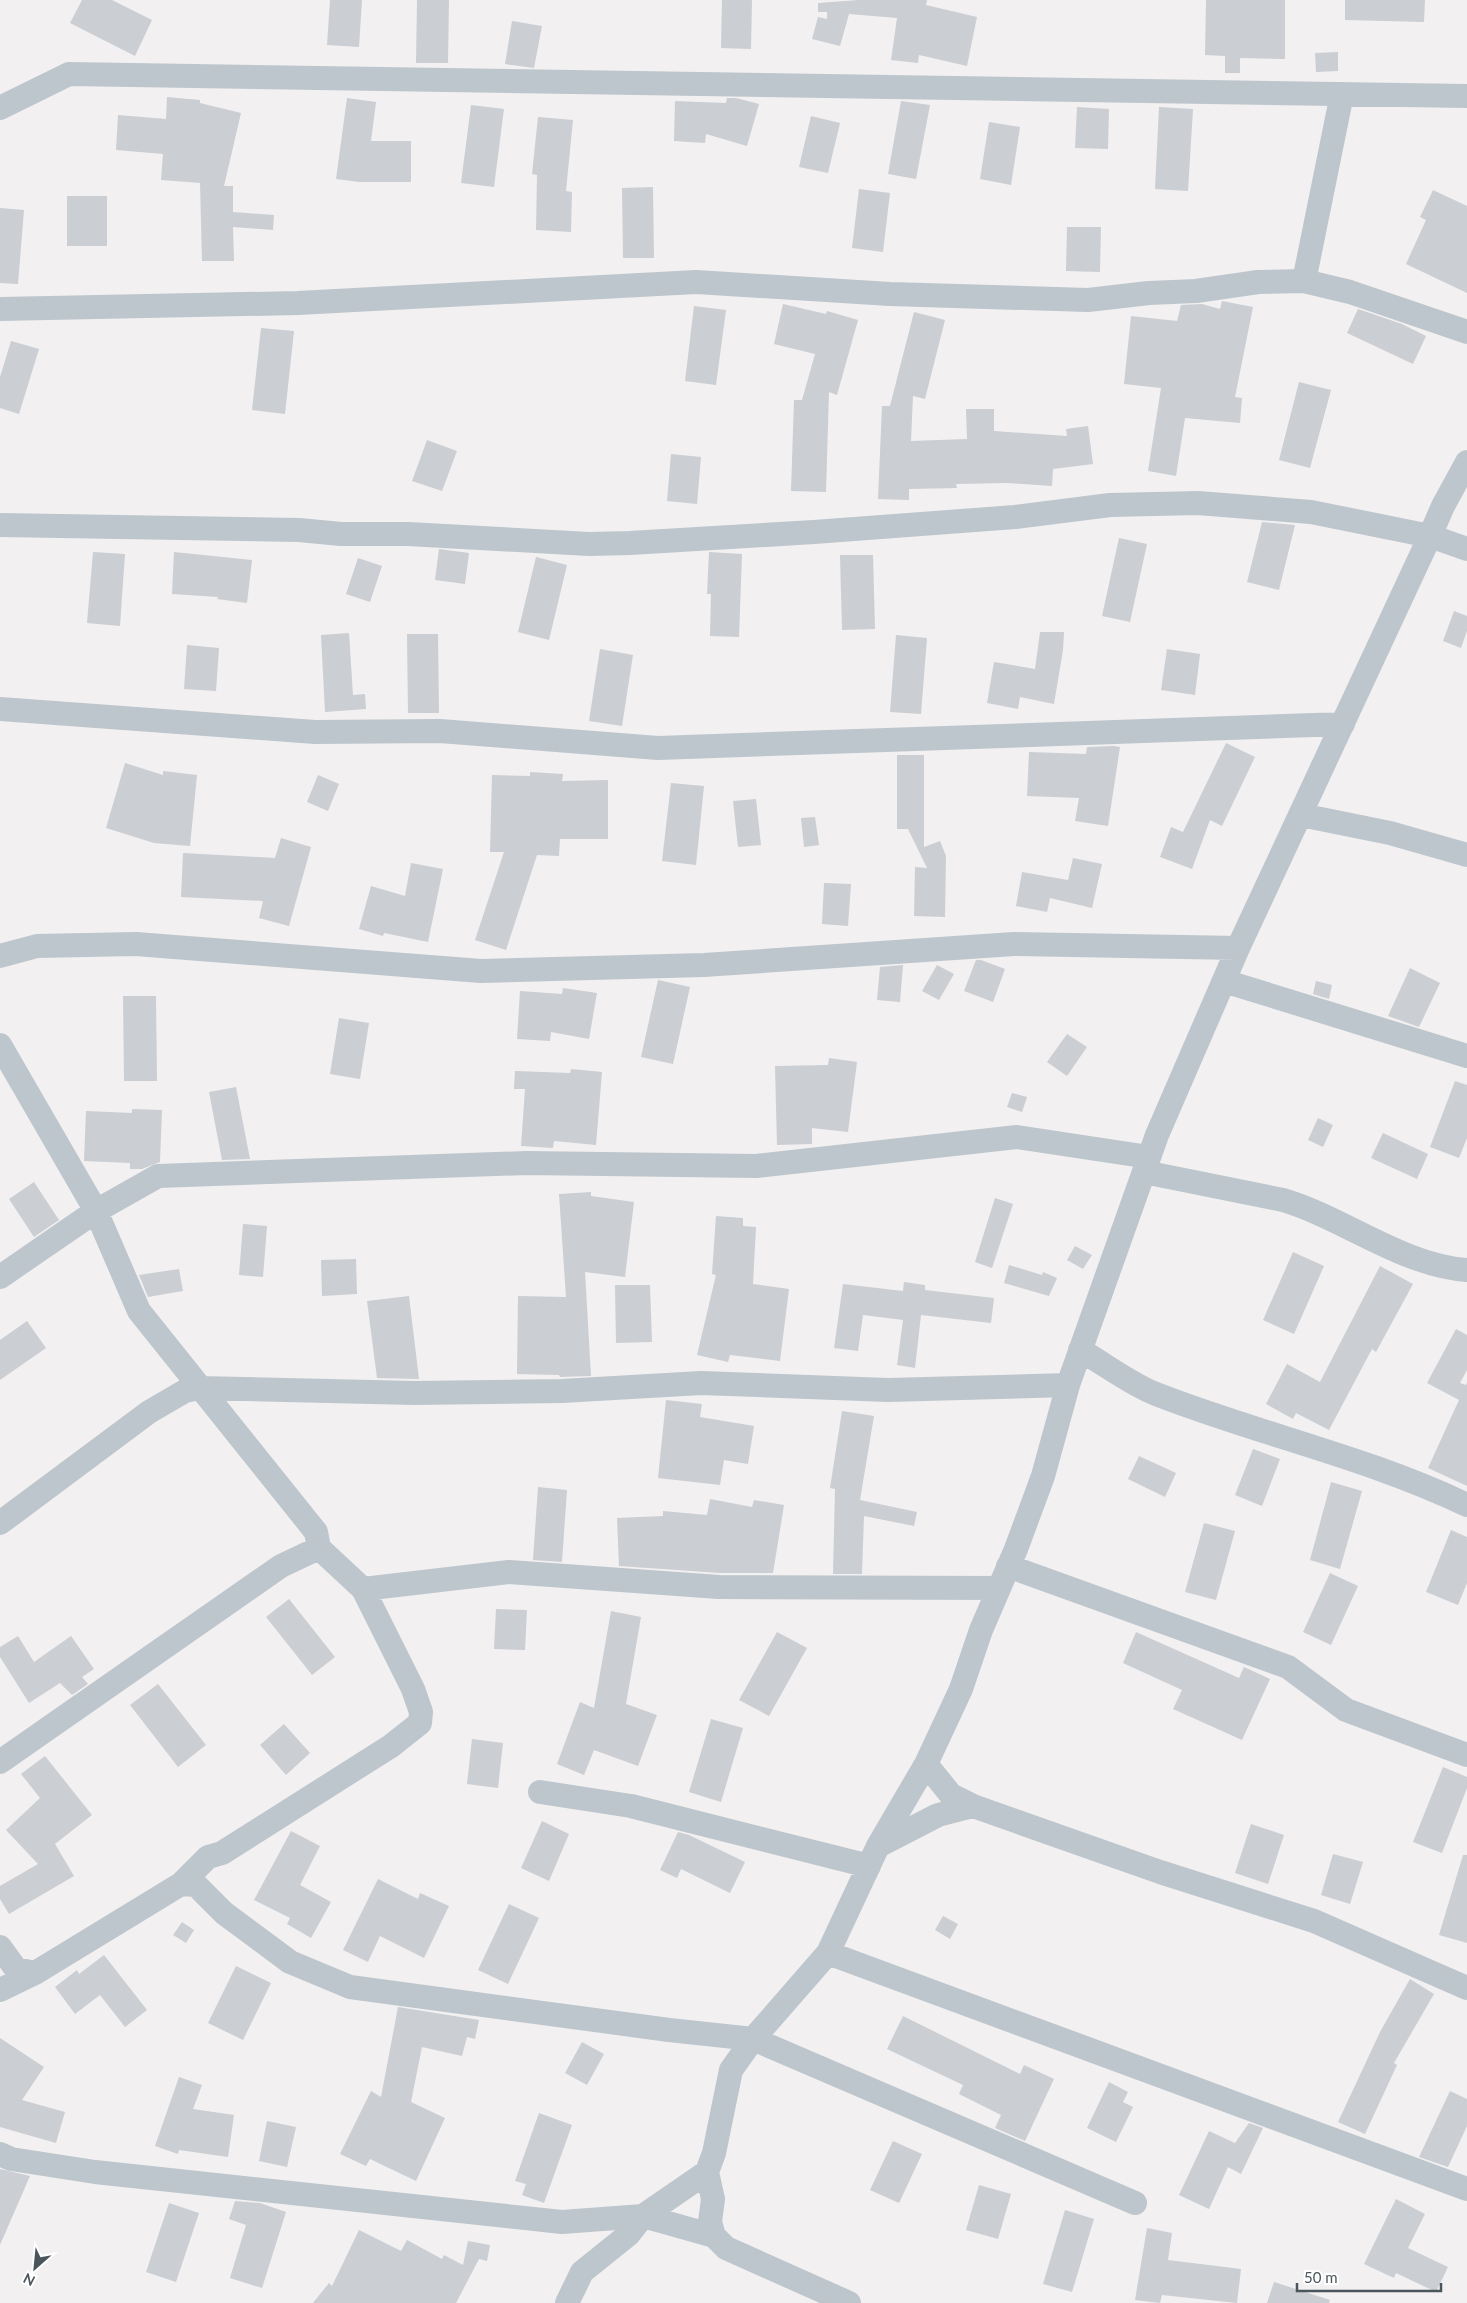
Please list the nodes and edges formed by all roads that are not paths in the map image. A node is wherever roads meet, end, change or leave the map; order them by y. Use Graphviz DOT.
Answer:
graph roads {
  1 [pos="1342,94"];
  2 [pos="1467,96"];
  3 [pos="0,108"];
  4 [pos="1304,282"];
  5 [pos="0,309"];
  6 [pos="1467,332"];
  7 [pos="1467,462"];
  8 [pos="0,525"];
  9 [pos="1430,536"];
  10 [pos="1467,549"];
  11 [pos="0,710"];
  12 [pos="1343,724"];
  13 [pos="1301,815"];
  14 [pos="1467,855"];
  15 [pos="1238,948"];
  16 [pos="0,956"];
  17 [pos="1224,982"];
  18 [pos="0,1045"];
  19 [pos="1467,1056"];
  20 [pos="1146,1165"];
  21 [pos="96,1211"];
  22 [pos="1467,1270"];
  23 [pos="0,1277"];
  24 [pos="1080,1350"];
  25 [pos="1068,1385"];
  26 [pos="199,1388"];
  27 [pos="1467,1505"];
  28 [pos="0,1523"];
  29 [pos="319,1548"];
  30 [pos="1008,1566"];
  31 [pos="999,1588"];
  32 [pos="363,1590"];
  33 [pos="1467,1755"];
  34 [pos="0,1762"];
  35 [pos="926,1764"];
  36 [pos="540,1792"];
  37 [pos="973,1806"];
  38 [pos="874,1856"];
  39 [pos="181,1884"];
  40 [pos="0,1947"];
  41 [pos="828,1953"];
  42 [pos="35,1973"];
  43 [pos="1467,1988"];
  44 [pos="0,1990"];
  45 [pos="753,2038"];
  46 [pos="0,2154"];
  47 [pos="707,2172"];
  48 [pos="1467,2189"];
  49 [pos="1135,2203"];
  50 [pos="643,2216"];
  51 [pos="714,2236"];
  52 [pos="567,2303"];
  53 [pos="849,2303"];
  1 -- 2 [label="street"];
  1 -- 3 [label="street"];
  1 -- 4 [label="street"];
  4 -- 5 [label="street"];
  4 -- 6 [label="street"];
  7 -- 9 [label="street"];
  8 -- 9 [label="street"];
  9 -- 10 [label="street"];
  9 -- 12 [label="street"];
  11 -- 12 [label="street"];
  12 -- 13 [label="street"];
  13 -- 14 [label="street"];
  13 -- 15 [label="street"];
  15 -- 16 [label="street"];
  15 -- 17 [label="street"];
  17 -- 19 [label="street"];
  17 -- 20 [label="street"];
  18 -- 21 [label="street"];
  20 -- 21 [label="street"];
  20 -- 22 [label="street"];
  20 -- 24 [label="street"];
  21 -- 23 [label="street"];
  21 -- 26 [label="street"];
  24 -- 25 [label="street"];
  24 -- 27 [label="street"];
  25 -- 26 [label="street"];
  25 -- 30 [label="street"];
  26 -- 28 [label="street"];
  26 -- 29 [label="street"];
  29 -- 32 [label="street"];
  29 -- 34 [label="street"];
  30 -- 31 [label="street"];
  30 -- 33 [label="street"];
  31 -- 32 [label="street"];
  31 -- 35 [label="street"];
  32 -- 39 [label="street"];
  35 -- 37 [label="street"];
  35 -- 38 [label="street"];
  36 -- 38 [label="street"];
  37 -- 38 [label="street"];
  37 -- 43 [label="street"];
  38 -- 41 [label="street"];
  39 -- 42 [label="street"];
  39 -- 45 [label="street"];
  40 -- 42 [label="street"];
  41 -- 45 [label="street"];
  41 -- 48 [label="street"];
  42 -- 44 [label="street"];
  45 -- 47 [label="street"];
  45 -- 49 [label="street"];
  46 -- 50 [label="street"];
  47 -- 50 [label="street"];
  47 -- 51 [label="street"];
  50 -- 51 [label="street"];
  50 -- 52 [label="street"];
  51 -- 53 [label="street"];
}
